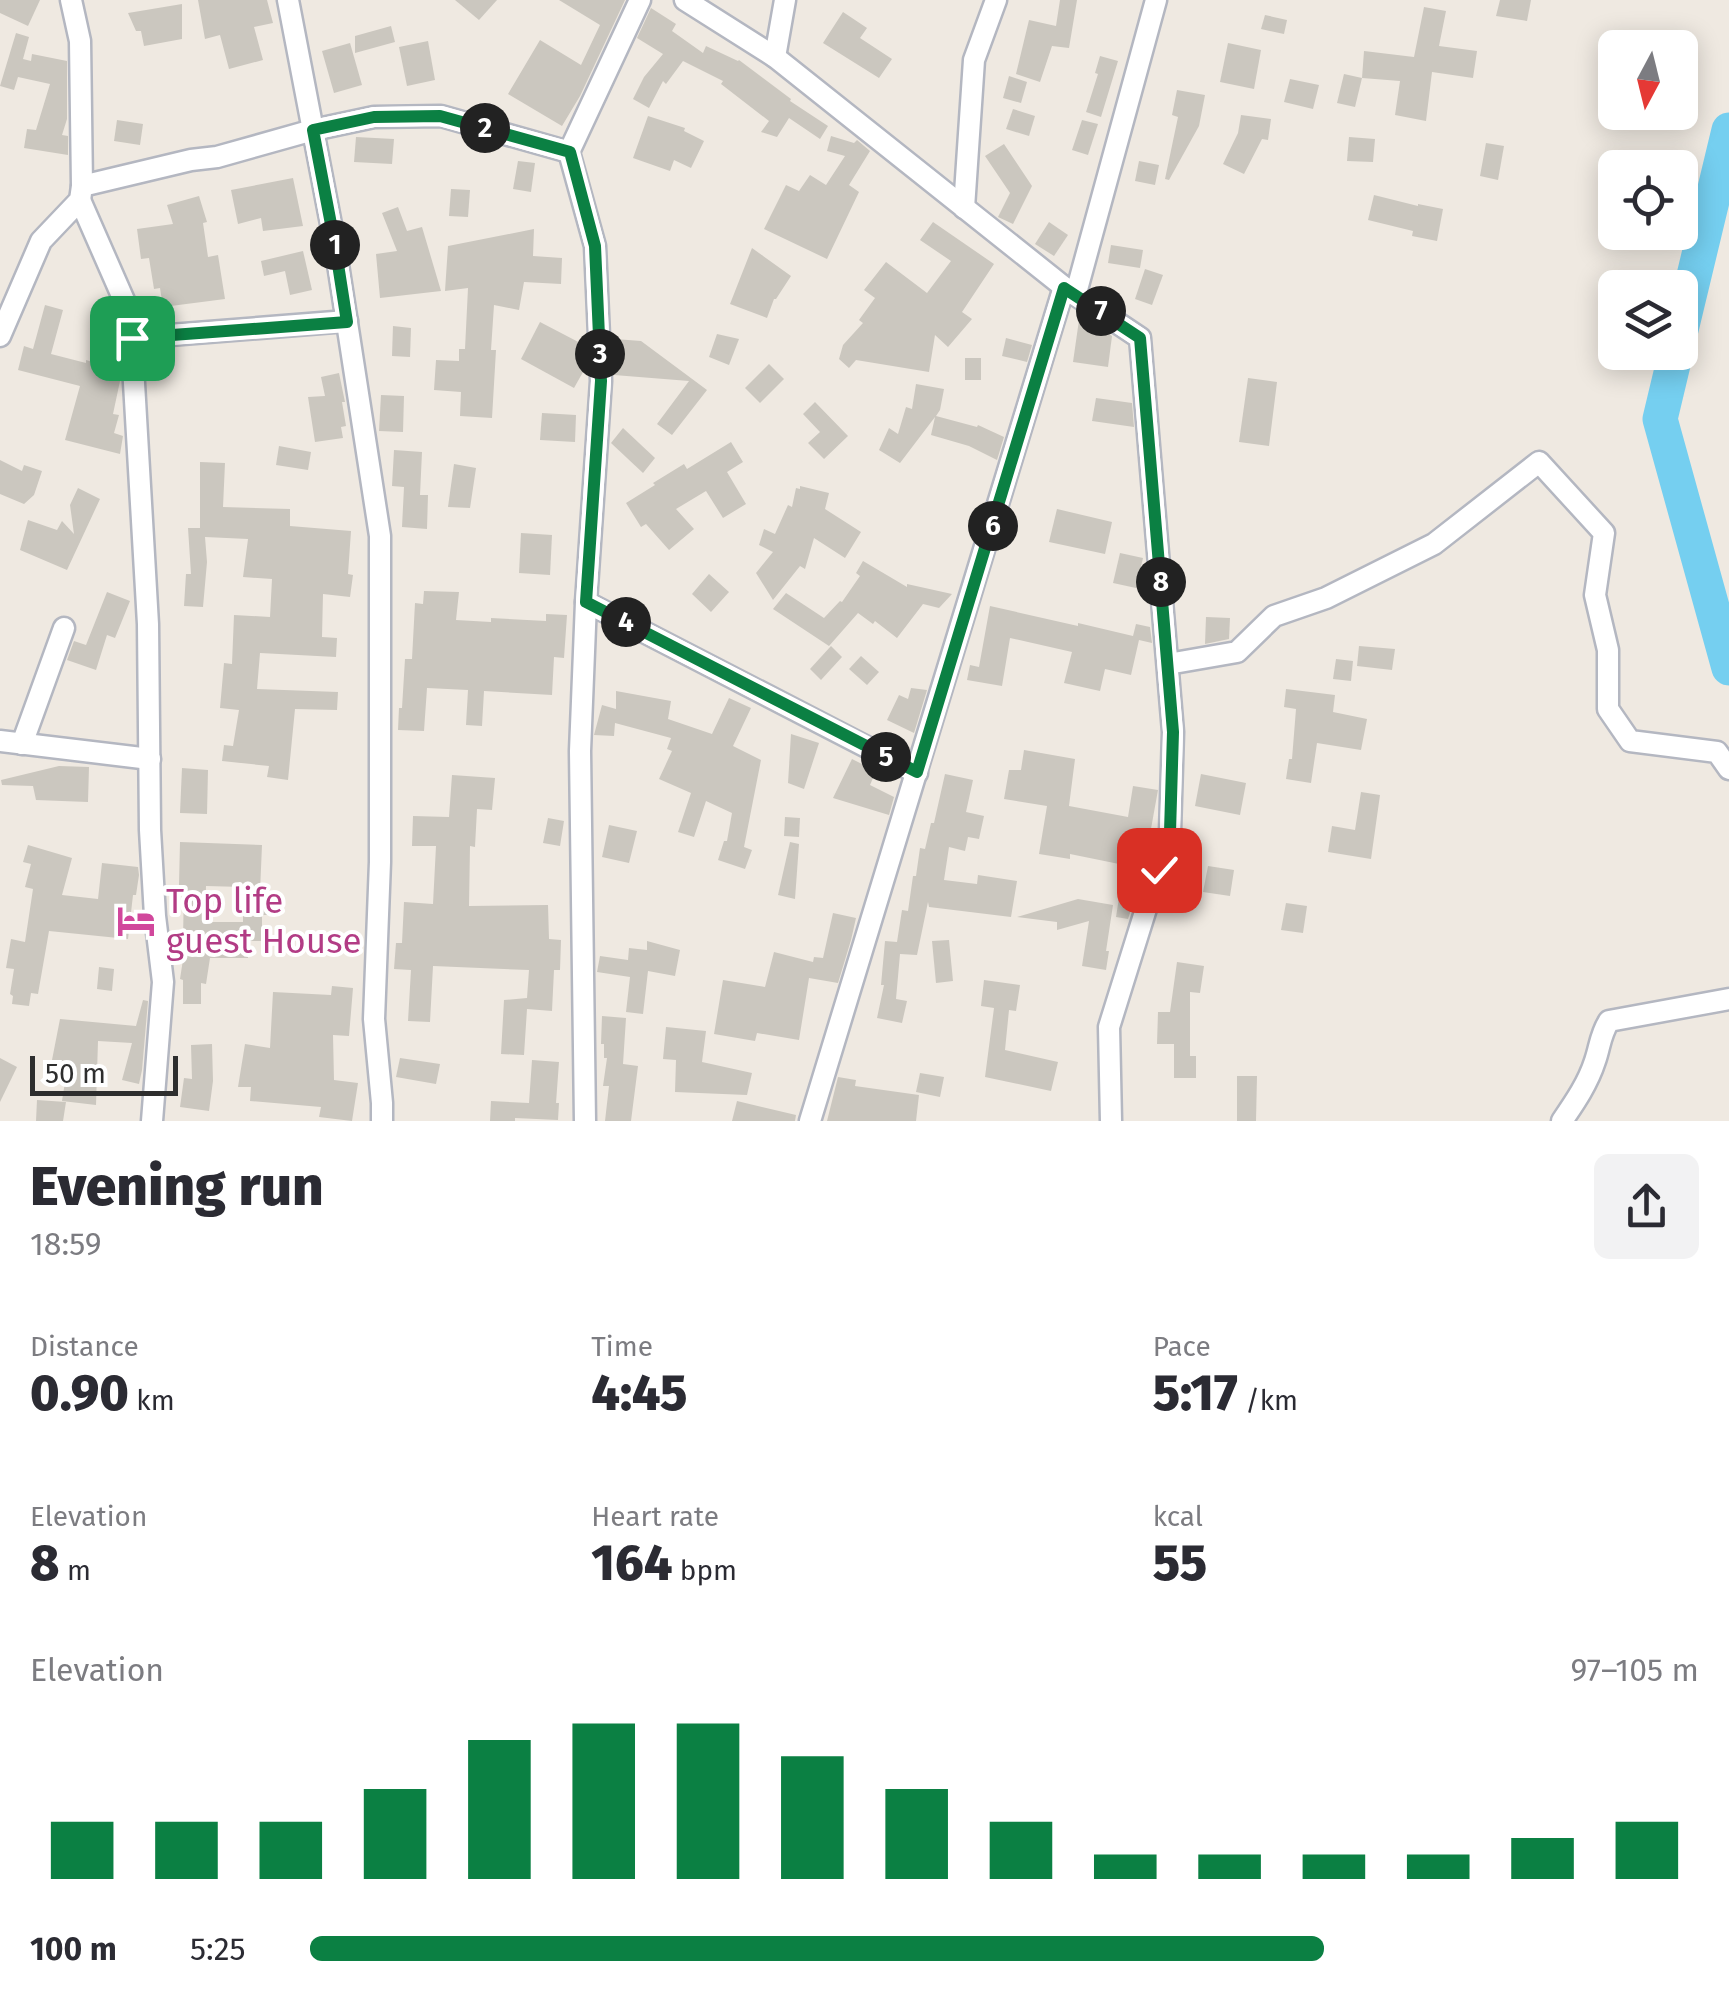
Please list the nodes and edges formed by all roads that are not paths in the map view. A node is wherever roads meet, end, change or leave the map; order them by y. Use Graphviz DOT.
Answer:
graph roads {
  1 [pos="71,0"];
  2 [pos="288,0"];
  3 [pos="640,0"];
  4 [pos="685,0"];
  5 [pos="785,0"];
  6 [pos="996,0"];
  7 [pos="1156,0"];
  8 [pos="775,58"];
  9 [pos="313,130"];
  10 [pos="570,152"];
  11 [pos="81,193"];
  12 [pos="964,208"];
  13 [pos="1070,290"];
  14 [pos="347,322"];
  15 [pos="0,336"];
  16 [pos="132,338"];
  17 [pos="586,602"];
  18 [pos="64,628"];
  19 [pos="1168,664"];
  20 [pos="0,741"];
  21 [pos="22,744"];
  22 [pos="150,759"];
  23 [pos="1729,769"];
  24 [pos="917,772"];
  25 [pos="1729,999"];
  26 [pos="152,1121"];
  27 [pos="382,1121"];
  28 [pos="584,1121"];
  29 [pos="810,1121"];
  30 [pos="1111,1121"];
  31 [pos="1562,1121"];
  1 -- 11 [label="street"];
  2 -- 9 [label="street"];
  3 -- 10 [label="street"];
  4 -- 8 [label="street"];
  5 -- 8 [label="street"];
  6 -- 12 [label="street"];
  7 -- 13 [label="street"];
  8 -- 12 [label="street"];
  9 -- 10 [label="street"];
  9 -- 11 [label="street"];
  9 -- 14 [label="street"];
  10 -- 17 [label="street"];
  11 -- 15 [label="street"];
  11 -- 16 [label="street"];
  12 -- 13 [label="street"];
  13 -- 19 [label="street"];
  13 -- 24 [label="street"];
  14 -- 16 [label="street"];
  14 -- 27 [label="street"];
  16 -- 22 [label="street"];
  17 -- 24 [label="street"];
  17 -- 28 [label="street"];
  18 -- 21 [label="street"];
  19 -- 23 [label="street"];
  19 -- 30 [label="street"];
  20 -- 21 [label="street"];
  21 -- 22 [label="street"];
  22 -- 26 [label="street"];
  24 -- 29 [label="street"];
  25 -- 31 [label="street"];
}
